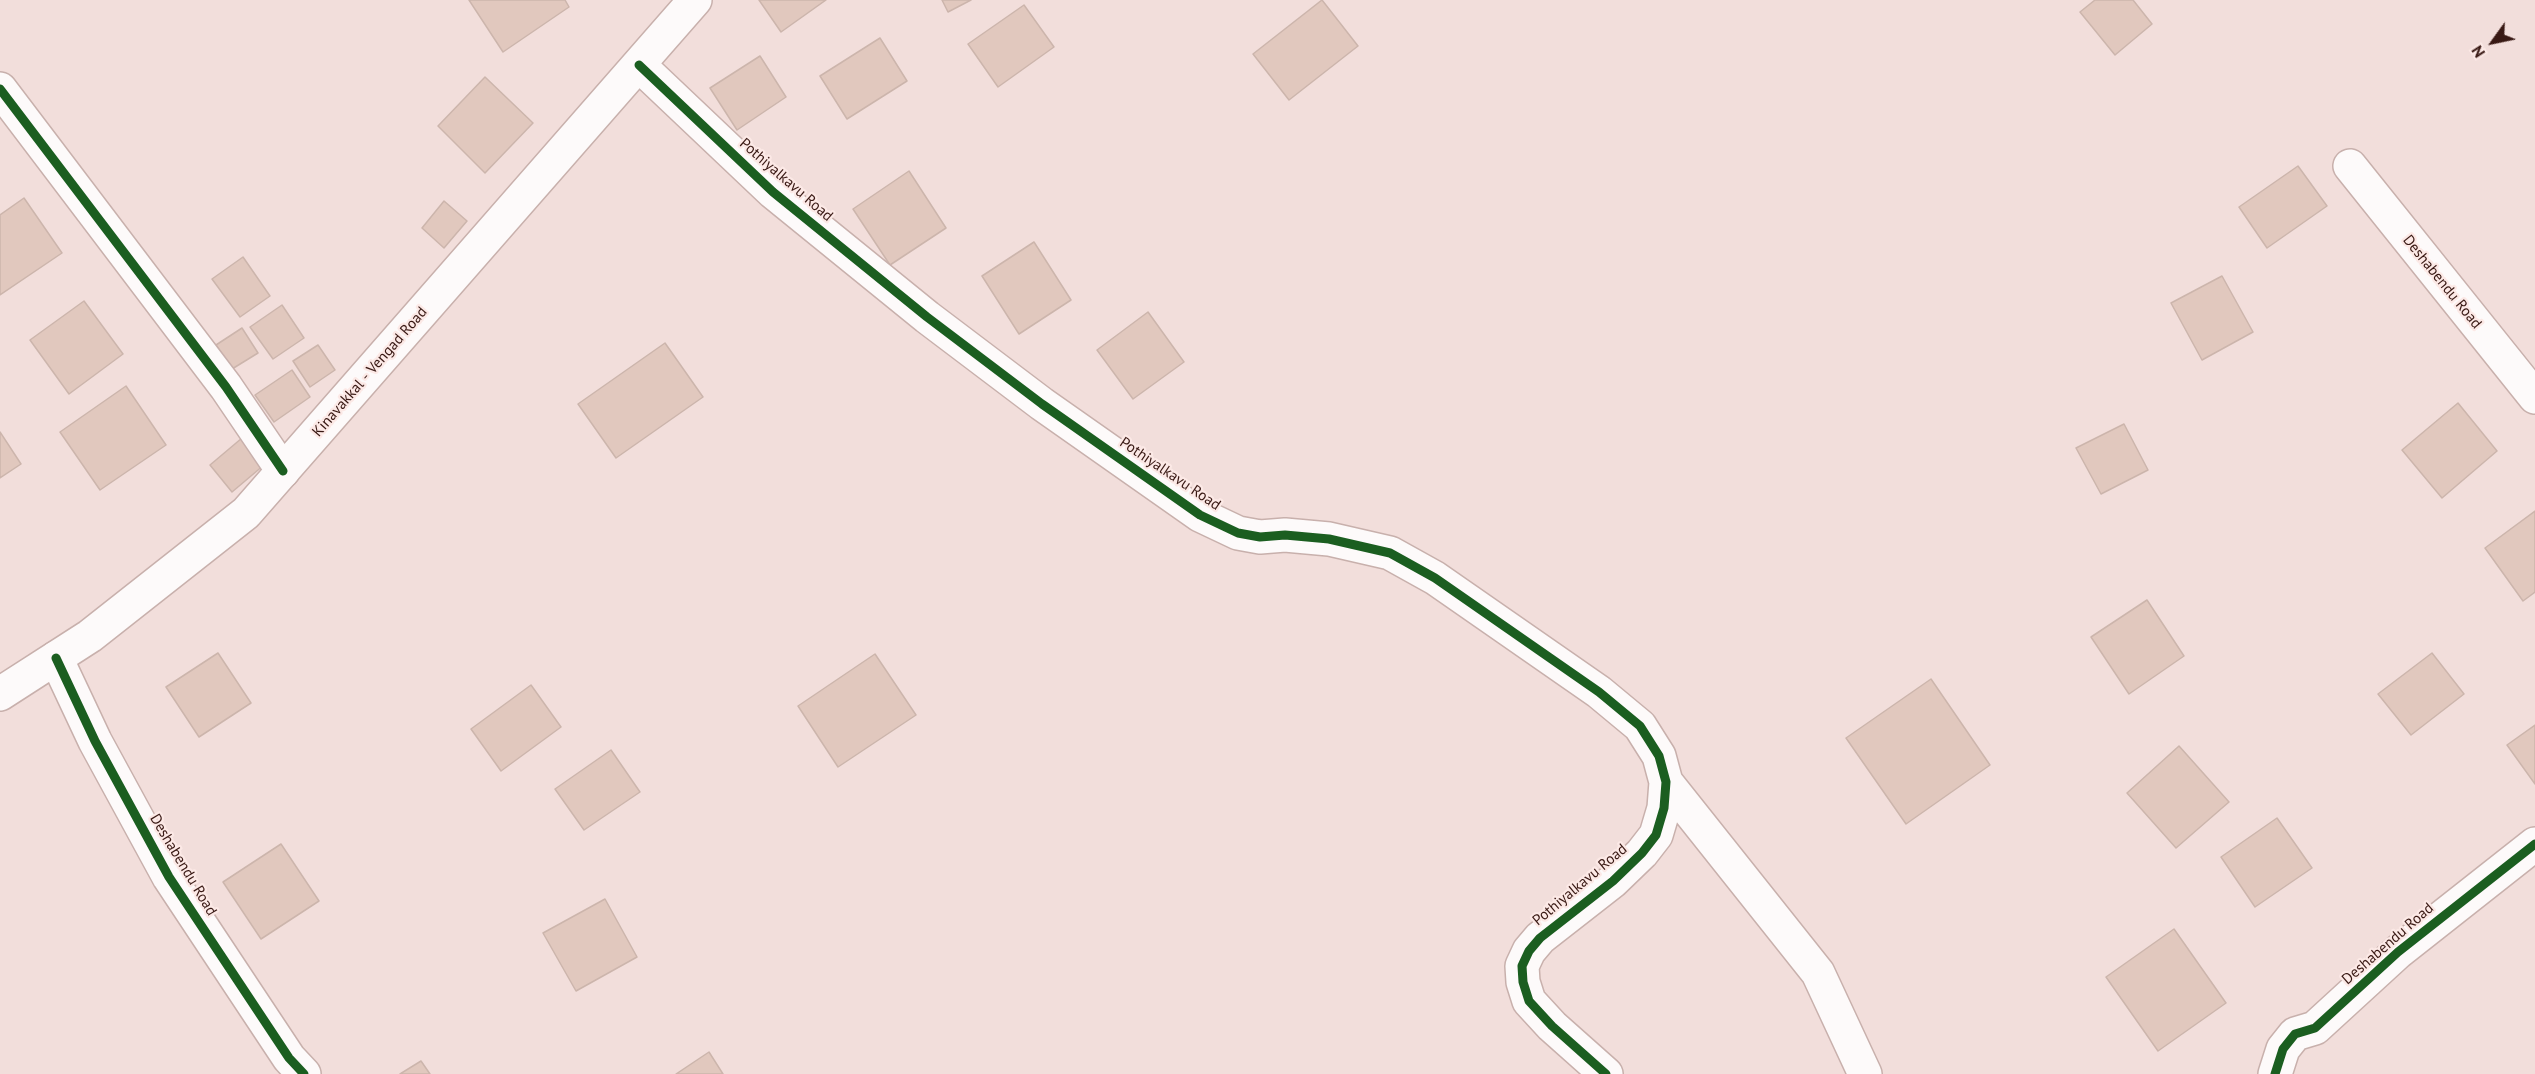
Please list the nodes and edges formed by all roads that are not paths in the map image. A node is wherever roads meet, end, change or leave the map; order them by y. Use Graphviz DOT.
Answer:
graph roads {
  1 [pos="695,0"];
  2 [pos="639,65"];
  3 [pos="0,89"];
  4 [pos="2350,166"];
  5 [pos="2535,397"];
  6 [pos="283,471"];
  7 [pos="56,658"];
  8 [pos="0,694"];
  9 [pos="1666,782"];
  10 [pos="2535,844"];
  11 [pos="304,1074"];
  12 [pos="1606,1074"];
  13 [pos="1865,1074"];
  14 [pos="2275,1074"];
  1 -- 2 [label="street, Kinavakkal - Vengad Road"];
  2 -- 6 [label="street, Kinavakkal - Vengad Road"];
  2 -- 9 [label="street, Pothiyalkavu Road"];
  3 -- 6 [label="street"];
  4 -- 5 [label="street, Deshabendu Road"];
  6 -- 7 [label="street, Kinavakkal - Vengad Road"];
  7 -- 8 [label="street, Kinavakkal - Vengad Road"];
  7 -- 11 [label="street, Deshabendu Road"];
  9 -- 12 [label="street, Pothiyalkavu Road"];
  9 -- 13 [label="street"];
  10 -- 14 [label="street, Deshabendu Road"];
}
